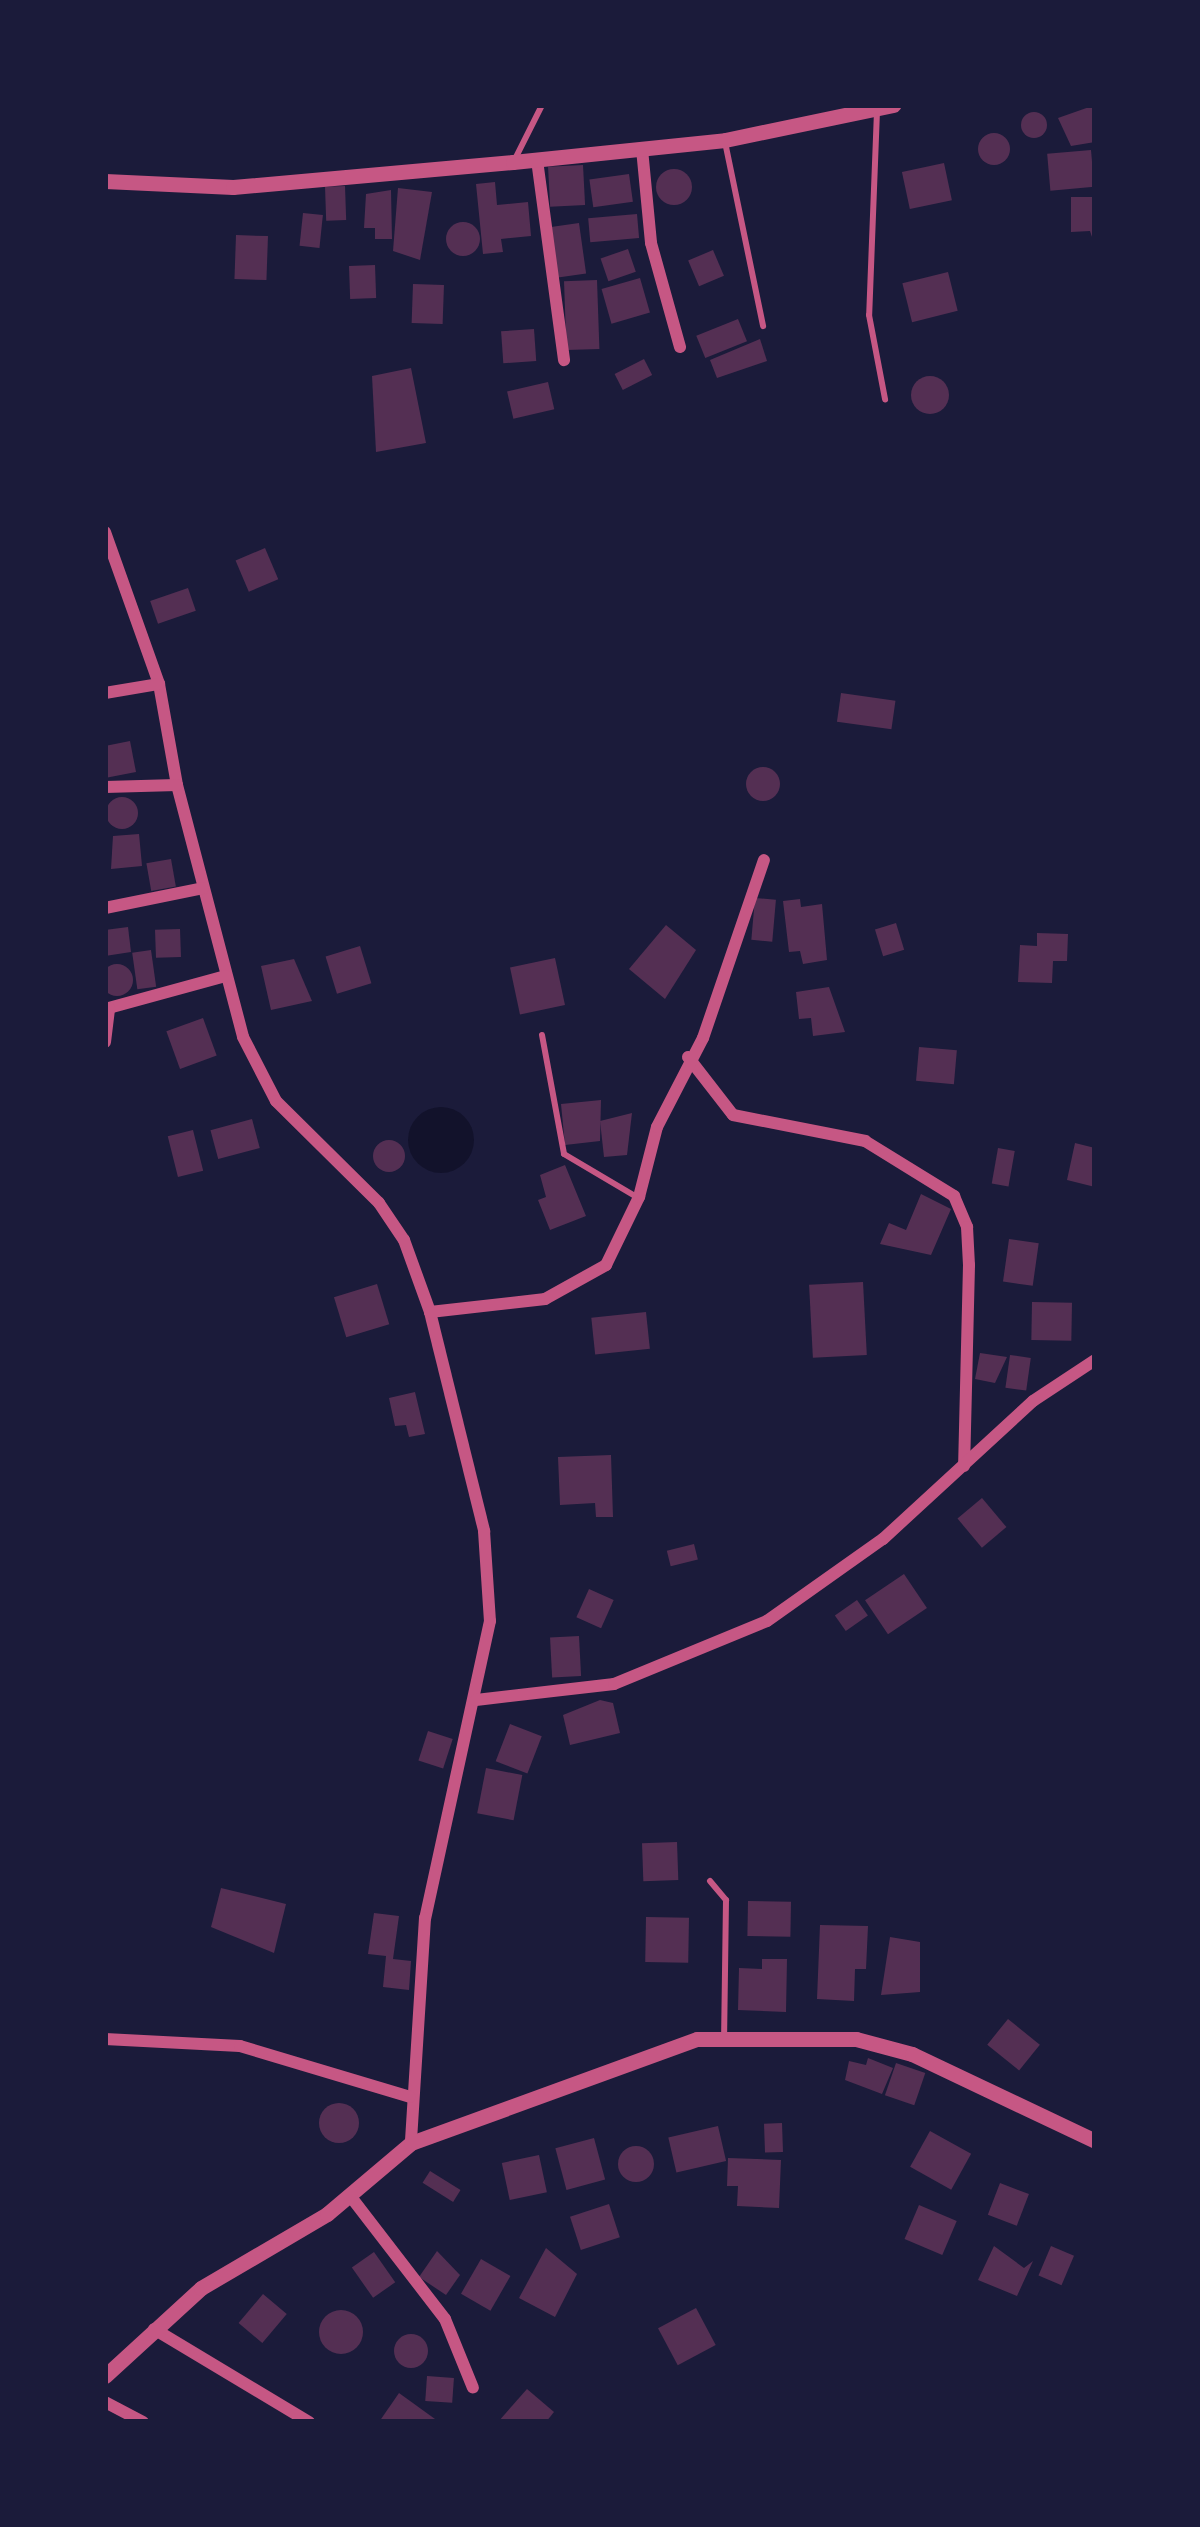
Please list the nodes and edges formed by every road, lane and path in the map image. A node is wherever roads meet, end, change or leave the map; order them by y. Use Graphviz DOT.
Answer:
graph roads {
  1 [pos="542,105"];
  2 [pos="884,106"];
  3 [pos="725,140"];
  4 [pos="641,148"];
  5 [pos="537,160"];
  6 [pos="513,162"];
  7 [pos="105,181"];
  8 [pos="764,326"];
  9 [pos="680,347"];
  10 [pos="564,360"];
  11 [pos="885,399"];
  12 [pos="105,532"];
  13 [pos="159,684"];
  14 [pos="105,693"];
  15 [pos="176,784"];
  16 [pos="105,787"];
  17 [pos="764,860"];
  18 [pos="203,888"];
  19 [pos="105,908"];
  20 [pos="226,976"];
  21 [pos="107,1008"];
  22 [pos="542,1035"];
  23 [pos="105,1042"];
  24 [pos="688,1057"];
  25 [pos="639,1198"];
  26 [pos="430,1312"];
  27 [pos="1095,1360"];
  28 [pos="964,1467"];
  29 [pos="476,1700"];
  30 [pos="710,1881"];
  31 [pos="724,2038"];
  32 [pos="105,2039"];
  33 [pos="410,2097"];
  34 [pos="1095,2140"];
  35 [pos="411,2143"];
  36 [pos="351,2197"];
  37 [pos="154,2329"];
  38 [pos="105,2376"];
  39 [pos="473,2388"];
  40 [pos="105,2402"];
  41 [pos="143,2422"];
  42 [pos="309,2422"];
  1 -- 6 [label="lane"];
  2 -- 3 [label="street"];
  2 -- 11 [label="lane"];
  3 -- 4 [label="street"];
  3 -- 8 [label="lane"];
  4 -- 5 [label="street"];
  4 -- 9 [label="street"];
  5 -- 6 [label="street"];
  5 -- 10 [label="street"];
  6 -- 7 [label="street"];
  12 -- 13 [label="street"];
  13 -- 14 [label="street"];
  13 -- 15 [label="street"];
  15 -- 16 [label="street"];
  15 -- 18 [label="street"];
  17 -- 24 [label="street"];
  18 -- 19 [label="street"];
  18 -- 20 [label="street"];
  20 -- 21 [label="street"];
  20 -- 26 [label="street"];
  21 -- 23 [label="street"];
  22 -- 25 [label="lane"];
  24 -- 25 [label="street"];
  24 -- 28 [label="street"];
  25 -- 26 [label="street"];
  26 -- 29 [label="street"];
  27 -- 28 [label="street"];
  28 -- 29 [label="street"];
  29 -- 33 [label="street"];
  30 -- 31 [label="lane"];
  31 -- 34 [label="street"];
  31 -- 35 [label="street"];
  32 -- 33 [label="street"];
  33 -- 35 [label="street"];
  35 -- 36 [label="street"];
  36 -- 37 [label="street"];
  36 -- 39 [label="street"];
  37 -- 38 [label="street"];
  37 -- 42 [label="street"];
  40 -- 41 [label="street"];
}
